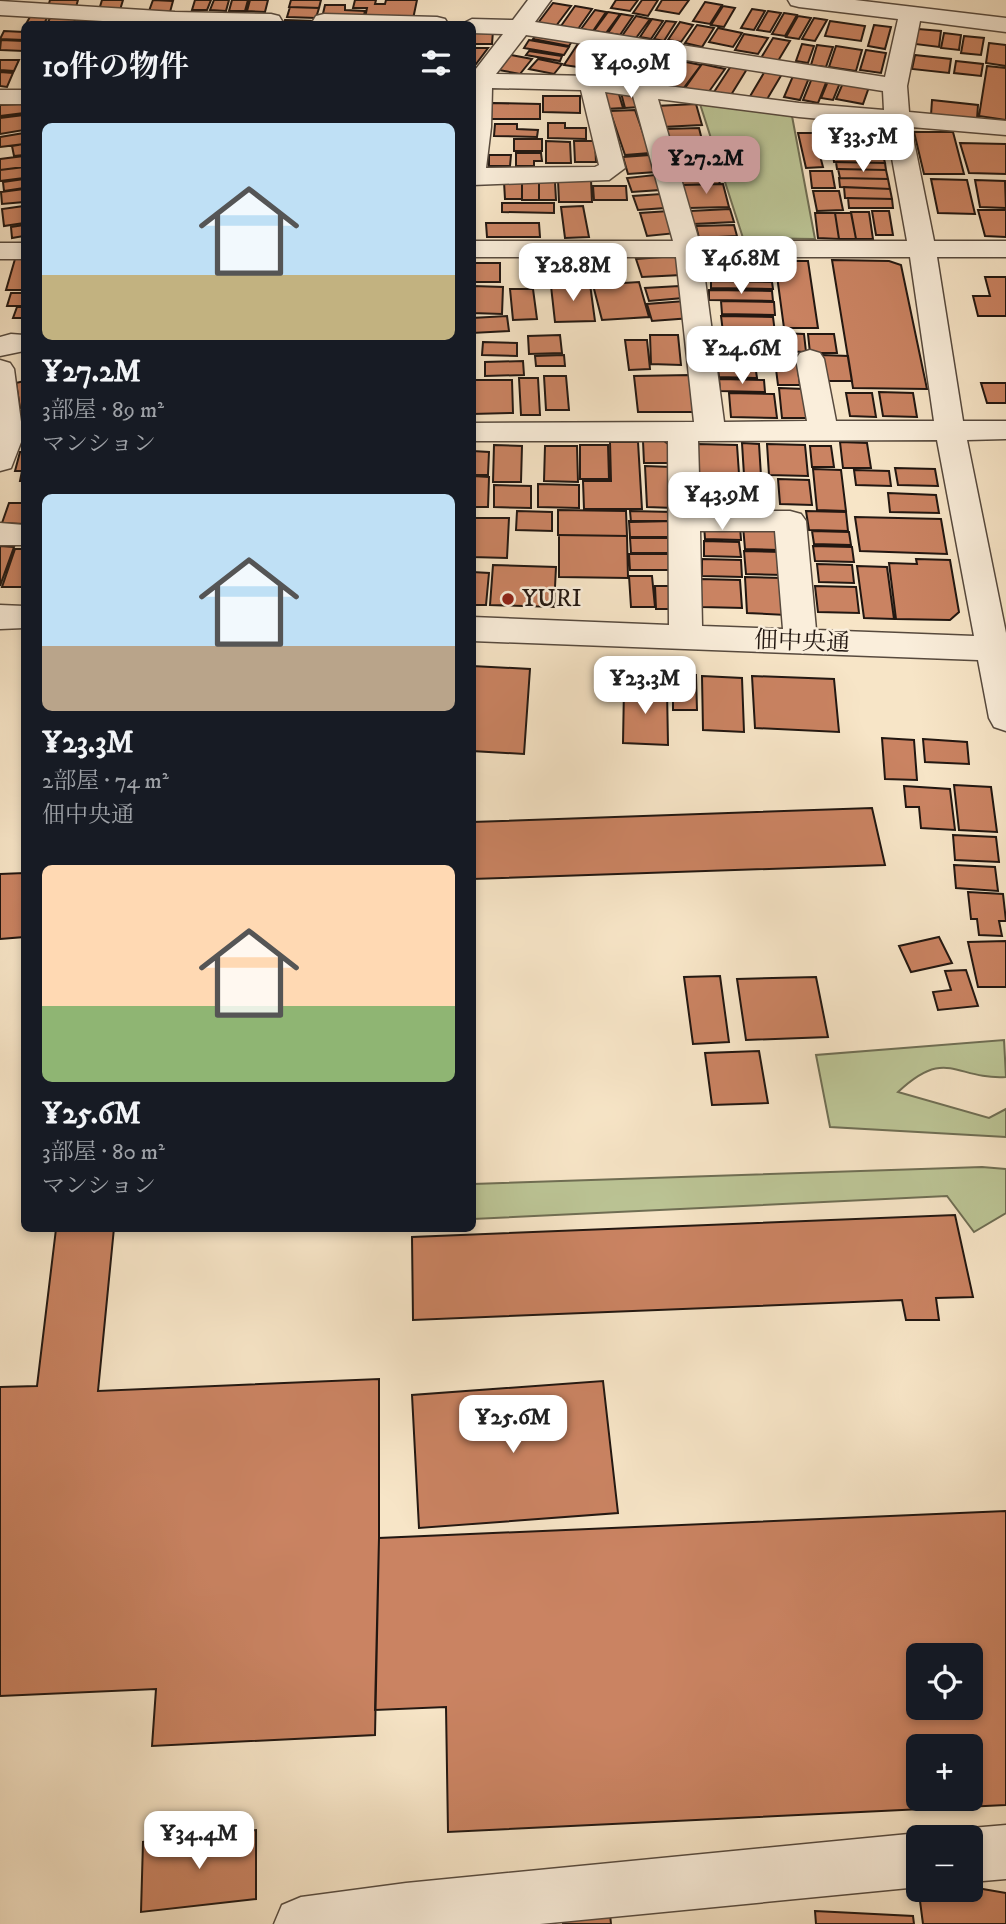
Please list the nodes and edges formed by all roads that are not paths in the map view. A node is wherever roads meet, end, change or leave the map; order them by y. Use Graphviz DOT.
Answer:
graph roads {
  1 [pos="540,0"];
  2 [pos="799,0"];
  3 [pos="1,7"];
  4 [pos="83,12"];
  5 [pos="176,15"];
  6 [pos="272,15"];
  7 [pos="910,15"];
  8 [pos="1006,25"];
  9 [pos="476,26"];
  10 [pos="520,27"];
  11 [pos="476,80"];
  12 [pos="591,83"];
  13 [pos="895,86"];
  14 [pos="644,90"];
  15 [pos="0,97"];
  16 [pos="21,97"];
  17 [pos="897,119"];
  18 [pos="1006,128"];
  19 [pos="476,156"];
  20 [pos="476,177"];
  21 [pos="476,249"];
  22 [pos="688,249"];
  23 [pos="922,249"];
  24 [pos="1006,250"];
  25 [pos="0,251"];
  26 [pos="21,251"];
  27 [pos="21,343"];
  28 [pos="0,347"];
  29 [pos="810,359"];
  30 [pos="0,369"];
  31 [pos="950,429"];
  32 [pos="823,430"];
  33 [pos="1006,430"];
  34 [pos="696,431"];
  35 [pos="476,432"];
  36 [pos="8,443"];
  37 [pos="684,521"];
  38 [pos="0,534"];
  39 [pos="21,535"];
  40 [pos="0,617"];
  41 [pos="21,617"];
  42 [pos="476,629"];
  43 [pos="686,637"];
  44 [pos="801,642"];
  45 [pos="1000,649"];
  46 [pos="1006,718"];
  47 [pos="1006,1852"];
  48 [pos="983,1854"];
  49 [pos="906,1861"];
  50 [pos="301,1924"];
  1 -- 10 [label="street"];
  2 -- 7 [label="street"];
  3 -- 4 [label="street"];
  4 -- 5 [label="street"];
  5 -- 6 [label="street"];
  7 -- 8 [label="street"];
  7 -- 13 [label="street"];
  9 -- 10 [label="street"];
  10 -- 11 [label="street"];
  10 -- 13 [label="street"];
  11 -- 12 [label="street"];
  11 -- 19 [label="street"];
  12 -- 14 [label="street"];
  12 -- 20 [label="street"];
  13 -- 17 [label="street"];
  14 -- 17 [label="street"];
  14 -- 22 [label="street"];
  15 -- 16 [label="street"];
  17 -- 18 [label="street"];
  17 -- 23 [label="street"];
  21 -- 22 [label="street"];
  22 -- 23 [label="street"];
  22 -- 34 [label="street"];
  23 -- 24 [label="street"];
  23 -- 31 [label="street"];
  25 -- 26 [label="street"];
  27 -- 28 [label="street"];
  29 -- 32 [label="street"];
  30 -- 36 [label="street"];
  31 -- 32 [label="street"];
  31 -- 33 [label="street"];
  31 -- 45 [label="street"];
  32 -- 34 [label="street"];
  34 -- 35 [label="street"];
  34 -- 37 [label="street"];
  37 -- 43 [label="street"];
  37 -- 44 [label="street"];
  38 -- 39 [label="street"];
  40 -- 41 [label="street"];
  42 -- 43 [label="street, 佃中央通"];
  43 -- 44 [label="street, 佃中央通"];
  44 -- 45 [label="street, 佃中央通"];
  45 -- 46 [label="street"];
  47 -- 48 [label="street"];
  49 -- 50 [label="street"];
}
